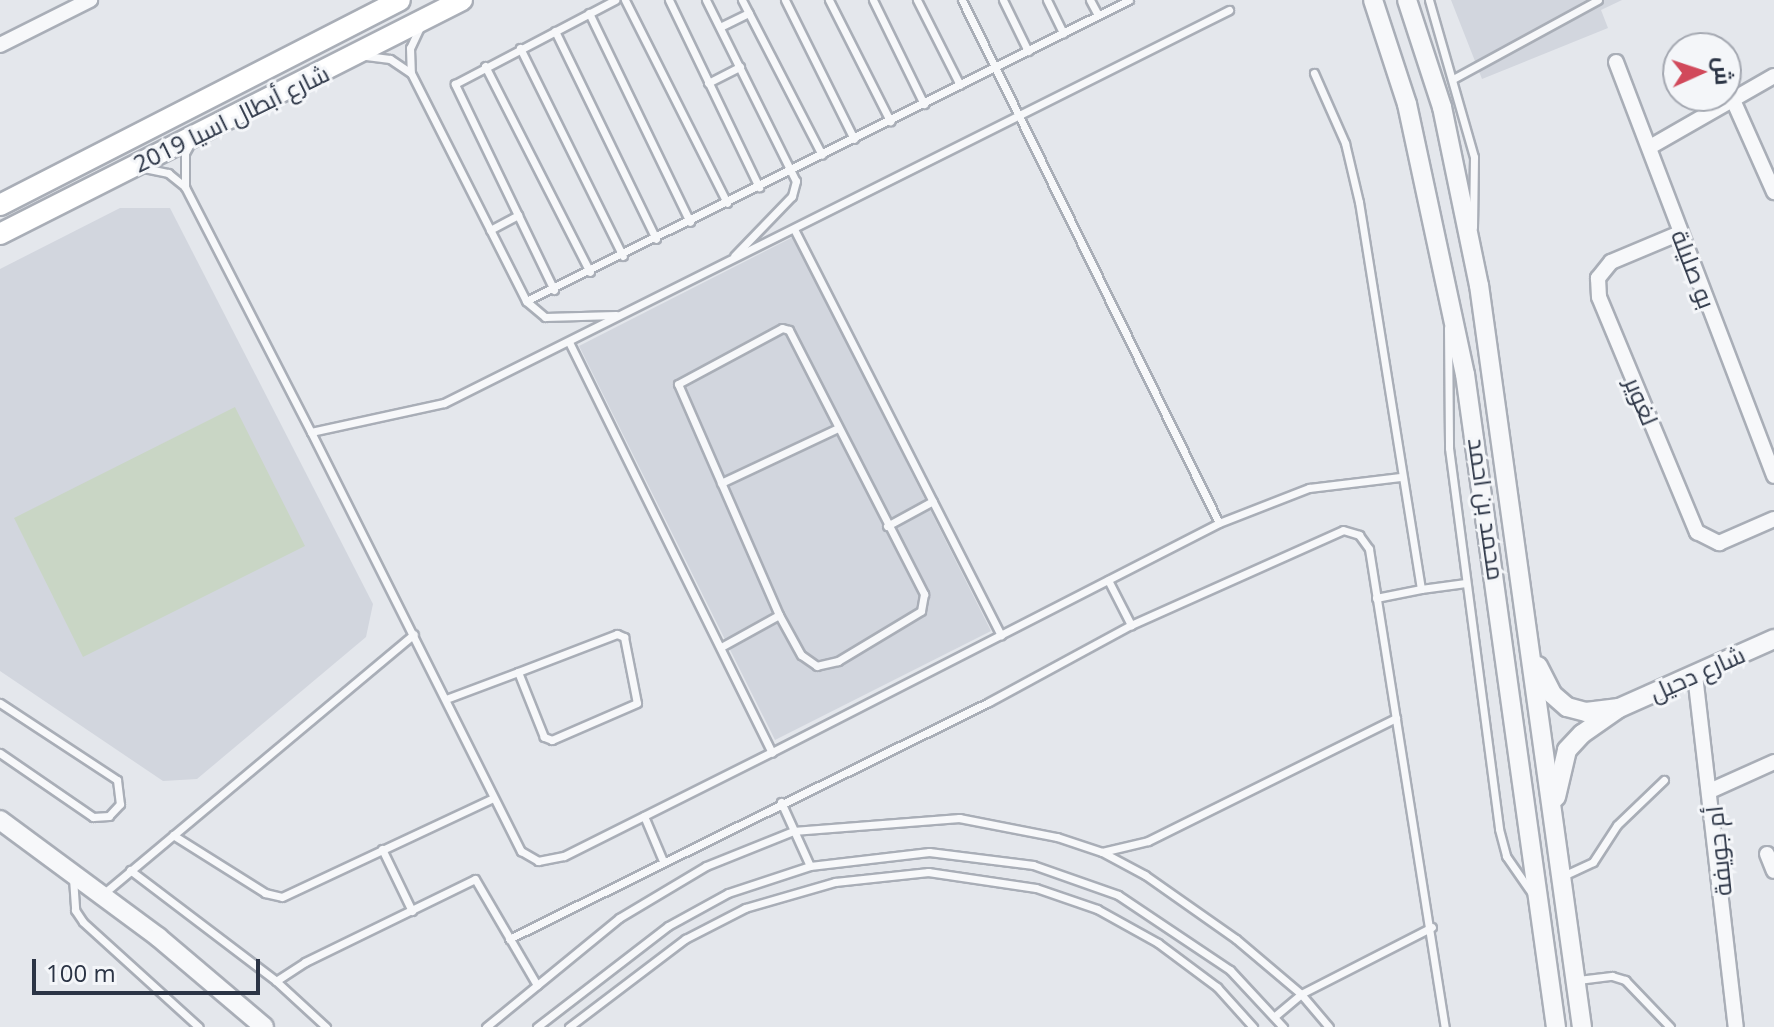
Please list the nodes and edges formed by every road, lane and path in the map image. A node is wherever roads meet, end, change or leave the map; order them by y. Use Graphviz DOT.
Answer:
graph roads {
  1 [pos="90,0"];
  2 [pos="400,0"];
  3 [pos="462,0"];
  4 [pos="615,0"];
  5 [pos="625,0"];
  6 [pos="669,0"];
  7 [pos="706,0"];
  8 [pos="742,0"];
  9 [pos="785,0"];
  10 [pos="829,0"];
  11 [pos="873,0"];
  12 [pos="917,0"];
  13 [pos="962,0"];
  14 [pos="1003,0"];
  15 [pos="1047,0"];
  16 [pos="1090,0"];
  17 [pos="1129,0"];
  18 [pos="1373,0"];
  19 [pos="1407,0"];
  20 [pos="1429,0"];
  21 [pos="1598,0"];
  22 [pos="373,8"];
  23 [pos="1229,10"];
  24 [pos="589,13"];
  25 [pos="749,13"];
  26 [pos="1098,15"];
  27 [pos="430,17"];
  28 [pos="720,27"];
  29 [pos="555,31"];
  30 [pos="1063,33"];
  31 [pos="0,45"];
  32 [pos="520,48"];
  33 [pos="1028,51"];
  34 [pos="352,58"];
  35 [pos="1616,62"];
  36 [pos="485,66"];
  37 [pos="740,67"];
  38 [pos="996,67"];
  39 [pos="411,73"];
  40 [pos="1314,73"];
  41 [pos="1774,76"];
  42 [pos="1453,79"];
  43 [pos="708,83"];
  44 [pos="960,85"];
  45 [pos="1742,95"];
  46 [pos="924,104"];
  47 [pos="1712,112"];
  48 [pos="1738,112"];
  49 [pos="1022,115"];
  50 [pos="890,121"];
  51 [pos="197,134"];
  52 [pos="854,139"];
  53 [pos="1650,147"];
  54 [pos="822,155"];
  55 [pos="127,169"];
  56 [pos="791,171"];
  57 [pos="185,187"];
  58 [pos="759,187"];
  59 [pos="1774,192"];
  60 [pos="727,203"];
  61 [pos="0,205"];
  62 [pos="518,215"];
  63 [pos="690,222"];
  64 [pos="794,229"];
  65 [pos="490,230"];
  66 [pos="1680,233"];
  67 [pos="0,234"];
  68 [pos="656,239"];
  69 [pos="1470,241"];
  70 [pos="623,256"];
  71 [pos="730,261"];
  72 [pos="590,272"];
  73 [pos="554,290"];
  74 [pos="1449,294"];
  75 [pos="526,301"];
  76 [pos="617,315"];
  77 [pos="569,342"];
  78 [pos="838,428"];
  79 [pos="311,432"];
  80 [pos="1774,476"];
  81 [pos="1400,477"];
  82 [pos="721,483"];
  83 [pos="933,501"];
  84 [pos="1774,519"];
  85 [pos="1219,523"];
  86 [pos="887,526"];
  87 [pos="1108,580"];
  88 [pos="1466,583"];
  89 [pos="1421,589"];
  90 [pos="1376,598"];
  91 [pos="779,615"];
  92 [pos="1131,625"];
  93 [pos="414,634"];
  94 [pos="1001,635"];
  95 [pos="1774,639"];
  96 [pos="721,647"];
  97 [pos="1530,650"];
  98 [pos="518,672"];
  99 [pos="1695,675"];
  100 [pos="446,699"];
  101 [pos="0,703"];
  102 [pos="1619,708"];
  103 [pos="1396,718"];
  104 [pos="772,752"];
  105 [pos="0,753"];
  106 [pos="1774,762"];
  107 [pos="1664,780"];
  108 [pos="1712,790"];
  109 [pos="493,798"];
  110 [pos="781,802"];
  111 [pos="644,816"];
  112 [pos="1553,819"];
  113 [pos="3,829"];
  114 [pos="793,831"];
  115 [pos="173,835"];
  116 [pos="382,849"];
  117 [pos="1102,852"];
  118 [pos="1767,854"];
  119 [pos="663,861"];
  120 [pos="810,866"];
  121 [pos="130,870"];
  122 [pos="73,871"];
  123 [pos="1774,871"];
  124 [pos="1561,877"];
  125 [pos="102,894"];
  126 [pos="1540,906"];
  127 [pos="412,911"];
  128 [pos="1432,927"];
  129 [pos="509,939"];
  130 [pos="1576,980"];
  131 [pos="276,981"];
  132 [pos="537,985"];
  133 [pos="1301,994"];
  134 [pos="1275,1016"];
  135 [pos="199,1027"];
  136 [pos="264,1027"];
  137 [pos="326,1027"];
  138 [pos="486,1027"];
  139 [pos="537,1027"];
  140 [pos="569,1027"];
  141 [pos="1253,1027"];
  142 [pos="1283,1027"];
  143 [pos="1329,1027"];
  144 [pos="1445,1027"];
  145 [pos="1556,1027"];
  146 [pos="1582,1027"];
  147 [pos="1670,1027"];
  148 [pos="1736,1027"];
  1 -- 31 [label="street"];
  2 -- 22 [label="main road, شارع أبطال اسيا 2019"];
  3 -- 27 [label="main road, شارع أبطال اسيا 2019"];
  4 -- 24 [label="lane"];
  5 -- 60 [label="lane"];
  6 -- 43 [label="lane"];
  7 -- 28 [label="lane"];
  8 -- 25 [label="lane"];
  9 -- 52 [label="lane"];
  10 -- 50 [label="lane"];
  11 -- 46 [label="lane"];
  12 -- 44 [label="lane"];
  13 -- 38 [label="lane"];
  14 -- 33 [label="lane"];
  15 -- 30 [label="lane"];
  16 -- 26 [label="lane"];
  17 -- 26 [label="lane"];
  18 -- 74 [label="street, محمد بن احمد"];
  19 -- 69 [label="street, محمد بن احمد"];
  20 -- 42 [label="lane"];
  21 -- 42 [label="lane"];
  22 -- 61 [label="main road, شارع أبطال اسيا 2019"];
  23 -- 49 [label="lane"];
  24 -- 29 [label="lane"];
  24 -- 63 [label="lane"];
  25 -- 28 [label="lane"];
  25 -- 54 [label="lane"];
  26 -- 30 [label="lane"];
  27 -- 34 [label="main road, شارع أبطال اسيا 2019"];
  27 -- 39 [label="lane"];
  28 -- 37 [label="lane"];
  29 -- 32 [label="lane"];
  29 -- 68 [label="lane"];
  30 -- 33 [label="lane"];
  32 -- 36 [label="lane"];
  32 -- 70 [label="lane"];
  33 -- 38 [label="lane"];
  34 -- 39 [label="lane"];
  34 -- 51 [label="main road, شارع أبطال اسيا 2019"];
  35 -- 53 [label="street, بو صليلة"];
  36 -- 62 [label="lane"];
  36 -- 72 [label="lane"];
  37 -- 43 [label="lane"];
  37 -- 56 [label="lane"];
  38 -- 44 [label="lane"];
  38 -- 49 [label="lane"];
  39 -- 65 [label="lane"];
  40 -- 81 [label="lane"];
  41 -- 45 [label="street"];
  42 -- 69 [label="lane"];
  43 -- 58 [label="lane"];
  44 -- 46 [label="lane"];
  46 -- 50 [label="lane"];
  47 -- 53 [label="street"];
  48 -- 59 [label="street"];
  49 -- 64 [label="lane"];
  49 -- 85 [label="lane"];
  50 -- 52 [label="lane"];
  51 -- 55 [label="main road, شارع أبطال اسيا 2019"];
  51 -- 57 [label="lane"];
  52 -- 54 [label="lane"];
  53 -- 66 [label="street, بو صليلة"];
  54 -- 56 [label="lane"];
  55 -- 57 [label="lane"];
  55 -- 67 [label="main road, شارع أبطال اسيا 2019"];
  56 -- 58 [label="lane"];
  56 -- 71 [label="lane"];
  57 -- 79 [label="lane"];
  58 -- 60 [label="lane"];
  60 -- 63 [label="lane"];
  62 -- 65 [label="lane"];
  62 -- 73 [label="lane"];
  63 -- 68 [label="lane"];
  64 -- 71 [label="lane"];
  64 -- 83 [label="lane"];
  65 -- 75 [label="lane"];
  66 -- 80 [label="street, بو صليلة"];
  66 -- 84 [label="street, لغوير"];
  68 -- 70 [label="lane"];
  69 -- 97 [label="street, محمد بن احمد"];
  70 -- 72 [label="lane"];
  71 -- 76 [label="lane"];
  72 -- 73 [label="lane"];
  73 -- 75 [label="lane"];
  74 -- 88 [label="lane"];
  74 -- 126 [label="street, محمد بن احمد"];
  75 -- 76 [label="lane"];
  76 -- 77 [label="lane"];
  77 -- 79 [label="lane"];
  77 -- 96 [label="lane"];
  78 -- 82 [label="lane"];
  78 -- 82 [label="lane"];
  78 -- 86 [label="lane"];
  79 -- 93 [label="lane"];
  81 -- 85 [label="lane"];
  81 -- 89 [label="lane"];
  82 -- 91 [label="lane"];
  83 -- 86 [label="lane"];
  83 -- 94 [label="lane"];
  85 -- 87 [label="lane"];
  86 -- 91 [label="lane"];
  87 -- 92 [label="lane"];
  87 -- 94 [label="lane"];
  88 -- 89 [label="lane"];
  88 -- 126 [label="lane"];
  89 -- 90 [label="lane"];
  90 -- 92 [label="lane"];
  90 -- 103 [label="lane"];
  91 -- 96 [label="lane"];
  92 -- 110 [label="lane"];
  93 -- 100 [label="lane"];
  93 -- 115 [label="lane"];
  94 -- 104 [label="lane"];
  95 -- 99 [label="street, شارع دحيل"];
  96 -- 104 [label="lane"];
  97 -- 102 [label="street, شارع دحيل"];
  97 -- 112 [label="street, محمد بن احمد"];
  98 -- 98 [label="lane"];
  98 -- 100 [label="lane"];
  99 -- 102 [label="street, شارع دحيل"];
  99 -- 108 [label="street, أم جويفة"];
  100 -- 109 [label="lane"];
  101 -- 105 [label="lane"];
  102 -- 112 [label="street, شارع دحيل"];
  103 -- 117 [label="lane"];
  103 -- 128 [label="lane"];
  104 -- 111 [label="lane"];
  106 -- 108 [label="street"];
  107 -- 124 [label="lane"];
  108 -- 148 [label="street, أم جويفة"];
  109 -- 111 [label="lane"];
  109 -- 116 [label="lane"];
  110 -- 114 [label="lane"];
  110 -- 119 [label="lane"];
  111 -- 119 [label="lane"];
  112 -- 124 [label="street, محمد بن احمد"];
  113 -- 122 [label="street"];
  114 -- 117 [label="lane"];
  114 -- 120 [label="lane"];
  114 -- 132 [label="lane"];
  115 -- 116 [label="lane"];
  115 -- 121 [label="lane"];
  116 -- 127 [label="lane"];
  117 -- 133 [label="lane"];
  118 -- 123 [label="street"];
  119 -- 129 [label="lane"];
  120 -- 134 [label="lane"];
  120 -- 139 [label="lane"];
  121 -- 125 [label="lane"];
  121 -- 131 [label="lane"];
  122 -- 125 [label="street"];
  122 -- 135 [label="lane"];
  124 -- 130 [label="street, محمد بن احمد"];
  125 -- 136 [label="street"];
  126 -- 145 [label="street, محمد بن احمد"];
  127 -- 129 [label="lane"];
  127 -- 131 [label="lane"];
  128 -- 133 [label="lane"];
  128 -- 144 [label="lane"];
  129 -- 132 [label="lane"];
  130 -- 146 [label="street, محمد بن احمد"];
  130 -- 147 [label="lane"];
  131 -- 137 [label="lane"];
  132 -- 138 [label="lane"];
  133 -- 134 [label="lane"];
  133 -- 143 [label="lane"];
  134 -- 142 [label="lane"];
  140 -- 141 [label="lane"];
}
